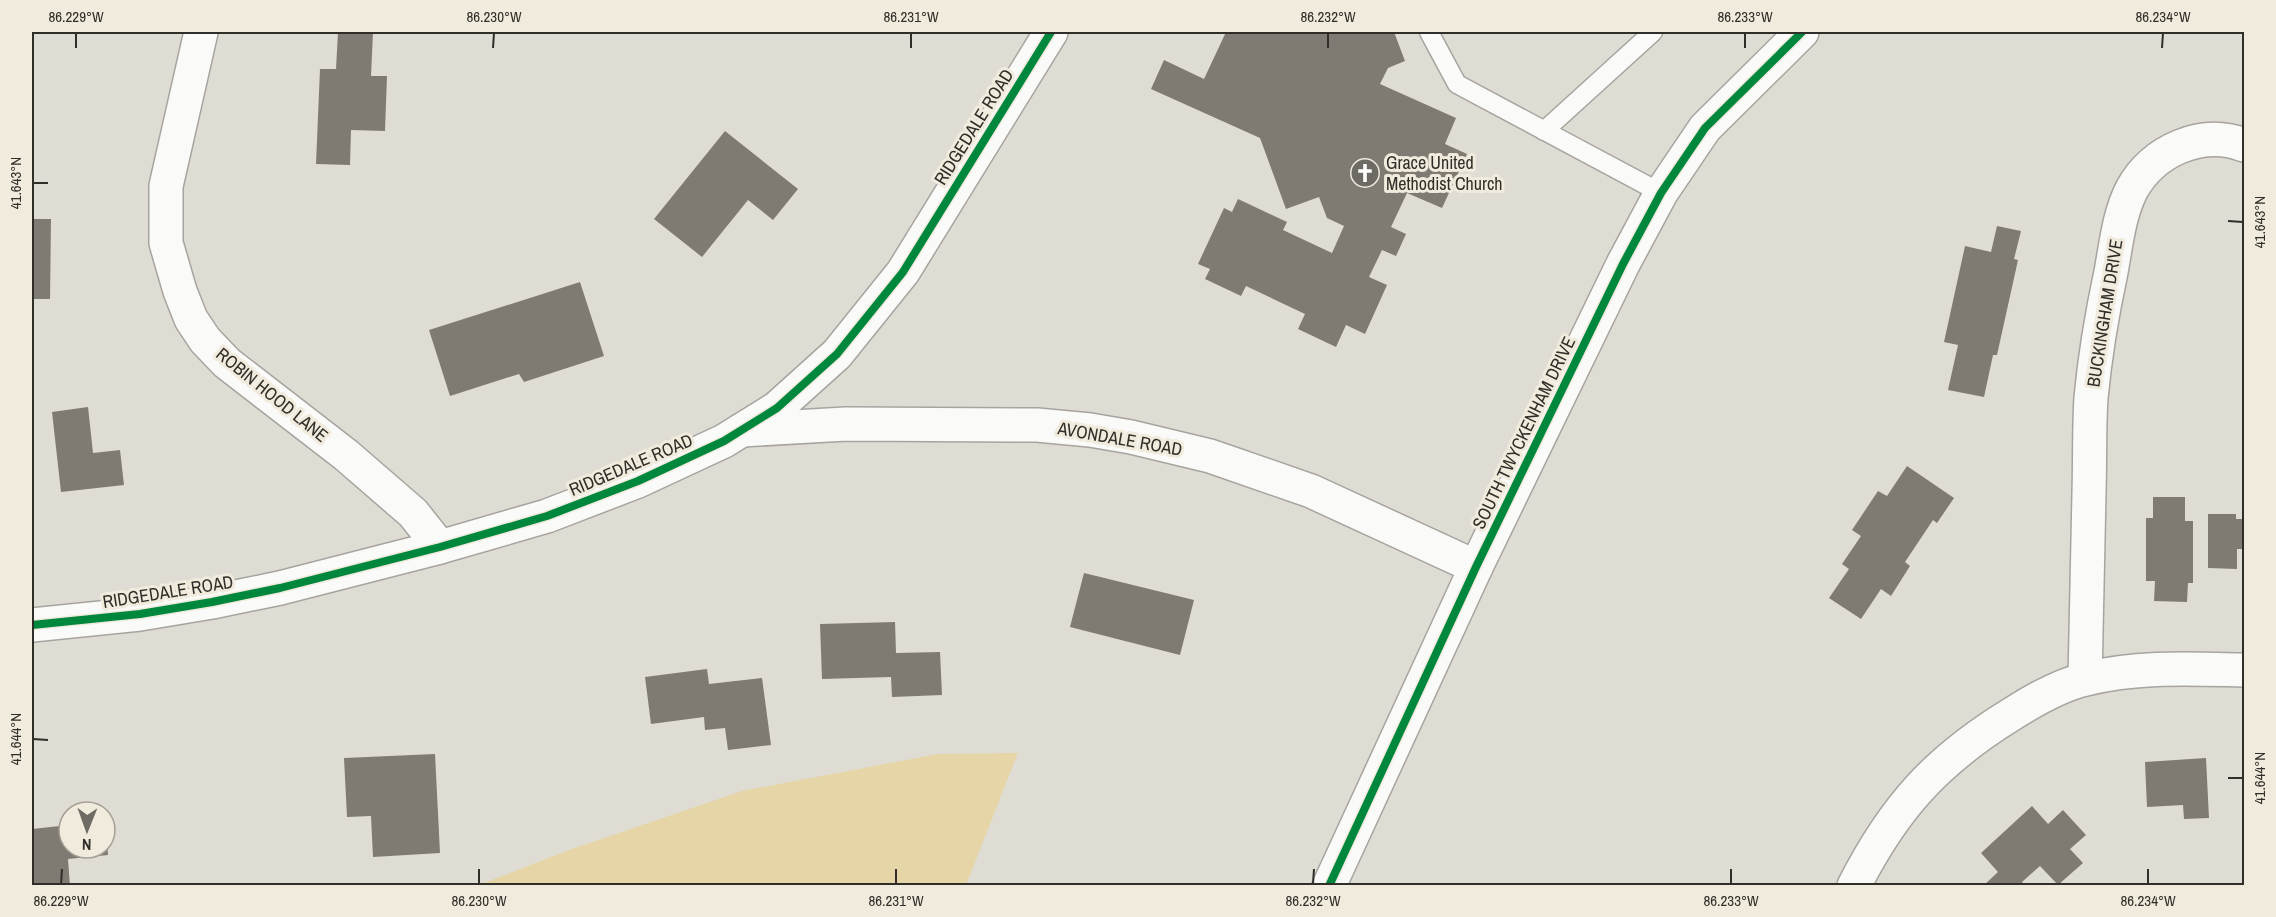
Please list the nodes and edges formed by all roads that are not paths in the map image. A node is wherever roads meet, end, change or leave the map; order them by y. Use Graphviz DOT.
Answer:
graph roads {
  1 [pos="201,32"];
  2 [pos="1051,32"];
  3 [pos="1429,32"];
  4 [pos="1653,32"];
  5 [pos="1802,32"];
  6 [pos="1544,131"];
  7 [pos="2244,145"];
  8 [pos="1661,193"];
  9 [pos="742,430"];
  10 [pos="440,547"];
  11 [pos="1476,567"];
  12 [pos="32,625"];
  13 [pos="2244,670"];
  14 [pos="2085,679"];
  15 [pos="1329,885"];
  16 [pos="1854,885"];
  1 -- 10 [label="street, ROBIN HOOD LANE"];
  2 -- 9 [label="street, RIDGEDALE ROAD"];
  3 -- 6 [label="lane"];
  4 -- 6 [label="lane"];
  5 -- 8 [label="street, SOUTH TWYCKENHAM DRIVE"];
  6 -- 8 [label="lane"];
  7 -- 14 [label="street, BUCKINGHAM DRIVE"];
  8 -- 11 [label="street, SOUTH TWYCKENHAM DRIVE"];
  9 -- 10 [label="street, RIDGEDALE ROAD"];
  9 -- 11 [label="street, AVONDALE ROAD"];
  10 -- 12 [label="street, RIDGEDALE ROAD"];
  11 -- 15 [label="street, SOUTH TWYCKENHAM DRIVE"];
  13 -- 14 [label="street"];
  14 -- 16 [label="street"];
}
